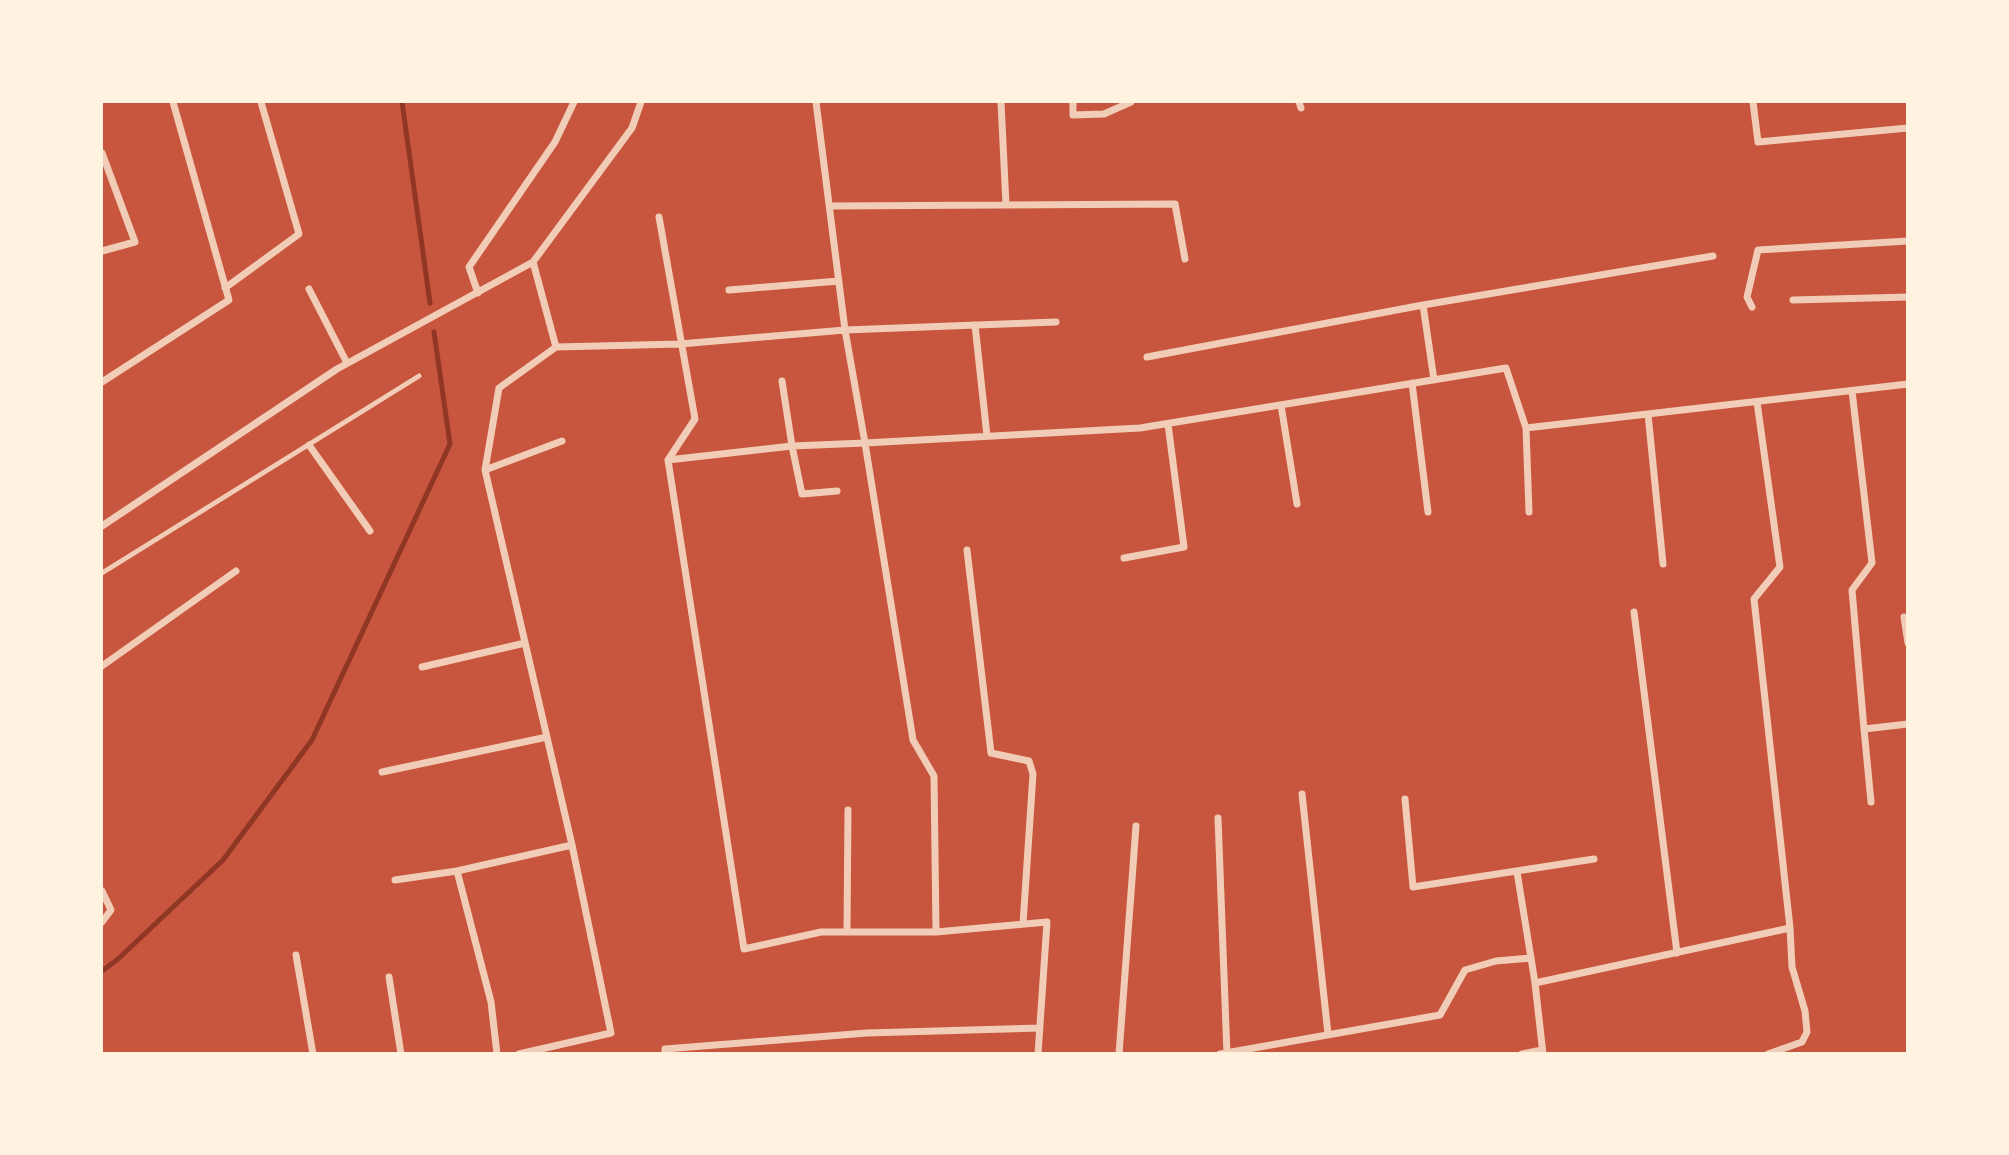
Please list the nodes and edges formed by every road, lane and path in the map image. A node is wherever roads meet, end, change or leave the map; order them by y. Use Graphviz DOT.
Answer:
graph roads {
  1 [pos="173,102"];
  2 [pos="261,102"];
  3 [pos="574,102"];
  4 [pos="641,102"];
  5 [pos="816,102"];
  6 [pos="1001,102"];
  7 [pos="1073,102"];
  8 [pos="1131,102"];
  9 [pos="1753,102"];
  10 [pos="1908,128"];
  11 [pos="102,153"];
  12 [pos="1006,205"];
  13 [pos="830,206"];
  14 [pos="659,218"];
  15 [pos="1908,241"];
  16 [pos="102,251"];
  17 [pos="1713,256"];
  18 [pos="1185,259"];
  19 [pos="533,262"];
  20 [pos="839,281"];
  21 [pos="225,288"];
  22 [pos="309,289"];
  23 [pos="729,290"];
  24 [pos="478,293"];
  25 [pos="1908,297"];
  26 [pos="1793,300"];
  27 [pos="1423,305"];
  28 [pos="1752,307"];
  29 [pos="1056,322"];
  30 [pos="975,325"];
  31 [pos="845,330"];
  32 [pos="680,344"];
  33 [pos="556,347"];
  34 [pos="1147,357"];
  35 [pos="347,363"];
  36 [pos="419,376"];
  37 [pos="1434,380"];
  38 [pos="782,381"];
  39 [pos="102,382"];
  40 [pos="1412,383"];
  41 [pos="1908,384"];
  42 [pos="1852,391"];
  43 [pos="1757,401"];
  44 [pos="1281,405"];
  45 [pos="1648,414"];
  46 [pos="1168,424"];
  47 [pos="1526,428"];
  48 [pos="987,436"];
  49 [pos="562,441"];
  50 [pos="865,443"];
  51 [pos="309,445"];
  52 [pos="792,446"];
  53 [pos="668,460"];
  54 [pos="485,470"];
  55 [pos="837,491"];
  56 [pos="1297,504"];
  57 [pos="1429,512"];
  58 [pos="1529,512"];
  59 [pos="102,526"];
  60 [pos="370,531"];
  61 [pos="967,550"];
  62 [pos="1124,558"];
  63 [pos="1663,564"];
  64 [pos="236,571"];
  65 [pos="102,573"];
  66 [pos="1634,612"];
  67 [pos="1904,617"];
  68 [pos="525,643"];
  69 [pos="1908,643"];
  70 [pos="102,666"];
  71 [pos="422,667"];
  72 [pos="1908,724"];
  73 [pos="1864,729"];
  74 [pos="547,737"];
  75 [pos="382,772"];
  76 [pos="1302,794"];
  77 [pos="1405,799"];
  78 [pos="1871,802"];
  79 [pos="848,810"];
  80 [pos="1218,818"];
  81 [pos="1136,825"];
  82 [pos="572,845"];
  83 [pos="1594,859"];
  84 [pos="457,871"];
  85 [pos="1517,872"];
  86 [pos="395,880"];
  87 [pos="102,891"];
  88 [pos="102,922"];
  89 [pos="1023,924"];
  90 [pos="1790,928"];
  91 [pos="847,932"];
  92 [pos="936,932"];
  93 [pos="1677,953"];
  94 [pos="296,955"];
  95 [pos="1531,958"];
  96 [pos="389,976"];
  97 [pos="1535,983"];
  98 [pos="1040,1028"];
  99 [pos="1328,1034"];
  100 [pos="1542,1052"];
  101 [pos="1225,1053"];
  102 [pos="313,1054"];
  103 [pos="401,1054"];
  104 [pos="497,1054"];
  105 [pos="519,1054"];
  106 [pos="665,1054"];
  107 [pos="1038,1054"];
  108 [pos="1119,1054"];
  109 [pos="1522,1054"];
  110 [pos="1768,1054"];
  1 -- 21 [label="street"];
  2 -- 21 [label="street"];
  3 -- 24 [label="street"];
  4 -- 19 [label="street"];
  5 -- 13 [label="street"];
  6 -- 12 [label="street"];
  7 -- 8 [label="street"];
  9 -- 10 [label="street"];
  11 -- 16 [label="street"];
  12 -- 13 [label="street"];
  12 -- 18 [label="street"];
  13 -- 20 [label="street"];
  14 -- 32 [label="street"];
  15 -- 28 [label="street"];
  17 -- 27 [label="street"];
  19 -- 24 [label="street"];
  19 -- 33 [label="street"];
  20 -- 23 [label="street"];
  20 -- 31 [label="street"];
  21 -- 39 [label="street"];
  22 -- 35 [label="street"];
  24 -- 35 [label="street"];
  25 -- 26 [label="street"];
  27 -- 34 [label="street"];
  27 -- 37 [label="street"];
  29 -- 30 [label="street"];
  30 -- 31 [label="street"];
  30 -- 48 [label="street"];
  31 -- 32 [label="street"];
  31 -- 50 [label="street"];
  32 -- 33 [label="street"];
  32 -- 53 [label="street"];
  33 -- 54 [label="street"];
  35 -- 59 [label="street"];
  36 -- 51 [label="lane"];
  37 -- 40 [label="street"];
  37 -- 47 [label="street"];
  38 -- 52 [label="street"];
  40 -- 44 [label="street"];
  40 -- 57 [label="street"];
  41 -- 42 [label="street"];
  42 -- 43 [label="street"];
  42 -- 73 [label="street"];
  43 -- 45 [label="street"];
  43 -- 90 [label="street"];
  44 -- 46 [label="street"];
  44 -- 56 [label="street"];
  45 -- 47 [label="street"];
  45 -- 63 [label="street"];
  46 -- 48 [label="street"];
  46 -- 62 [label="street"];
  47 -- 58 [label="street"];
  48 -- 50 [label="street"];
  49 -- 54 [label="street"];
  50 -- 52 [label="street"];
  50 -- 92 [label="street"];
  51 -- 60 [label="street"];
  51 -- 65 [label="lane"];
  52 -- 53 [label="street"];
  52 -- 55 [label="street"];
  53 -- 91 [label="street"];
  54 -- 68 [label="street"];
  61 -- 89 [label="street"];
  64 -- 70 [label="street"];
  66 -- 93 [label="street"];
  67 -- 69 [label="street"];
  68 -- 71 [label="street"];
  68 -- 74 [label="street"];
  72 -- 73 [label="street"];
  73 -- 78 [label="street"];
  74 -- 75 [label="street"];
  74 -- 82 [label="street"];
  76 -- 99 [label="street"];
  77 -- 85 [label="street"];
  79 -- 91 [label="street"];
  80 -- 101 [label="street"];
  81 -- 108 [label="street"];
  82 -- 84 [label="street"];
  82 -- 105 [label="street"];
  83 -- 85 [label="street"];
  84 -- 86 [label="street"];
  84 -- 104 [label="street"];
  85 -- 95 [label="street"];
  87 -- 88 [label="street"];
  89 -- 92 [label="street"];
  89 -- 98 [label="street"];
  90 -- 93 [label="street"];
  90 -- 110 [label="street"];
  91 -- 92 [label="street"];
  93 -- 97 [label="street"];
  94 -- 102 [label="street"];
  95 -- 97 [label="street"];
  95 -- 99 [label="street"];
  96 -- 103 [label="street"];
  97 -- 100 [label="street"];
  98 -- 106 [label="street"];
  98 -- 107 [label="street"];
  99 -- 101 [label="street"];
  100 -- 109 [label="street"];
}
